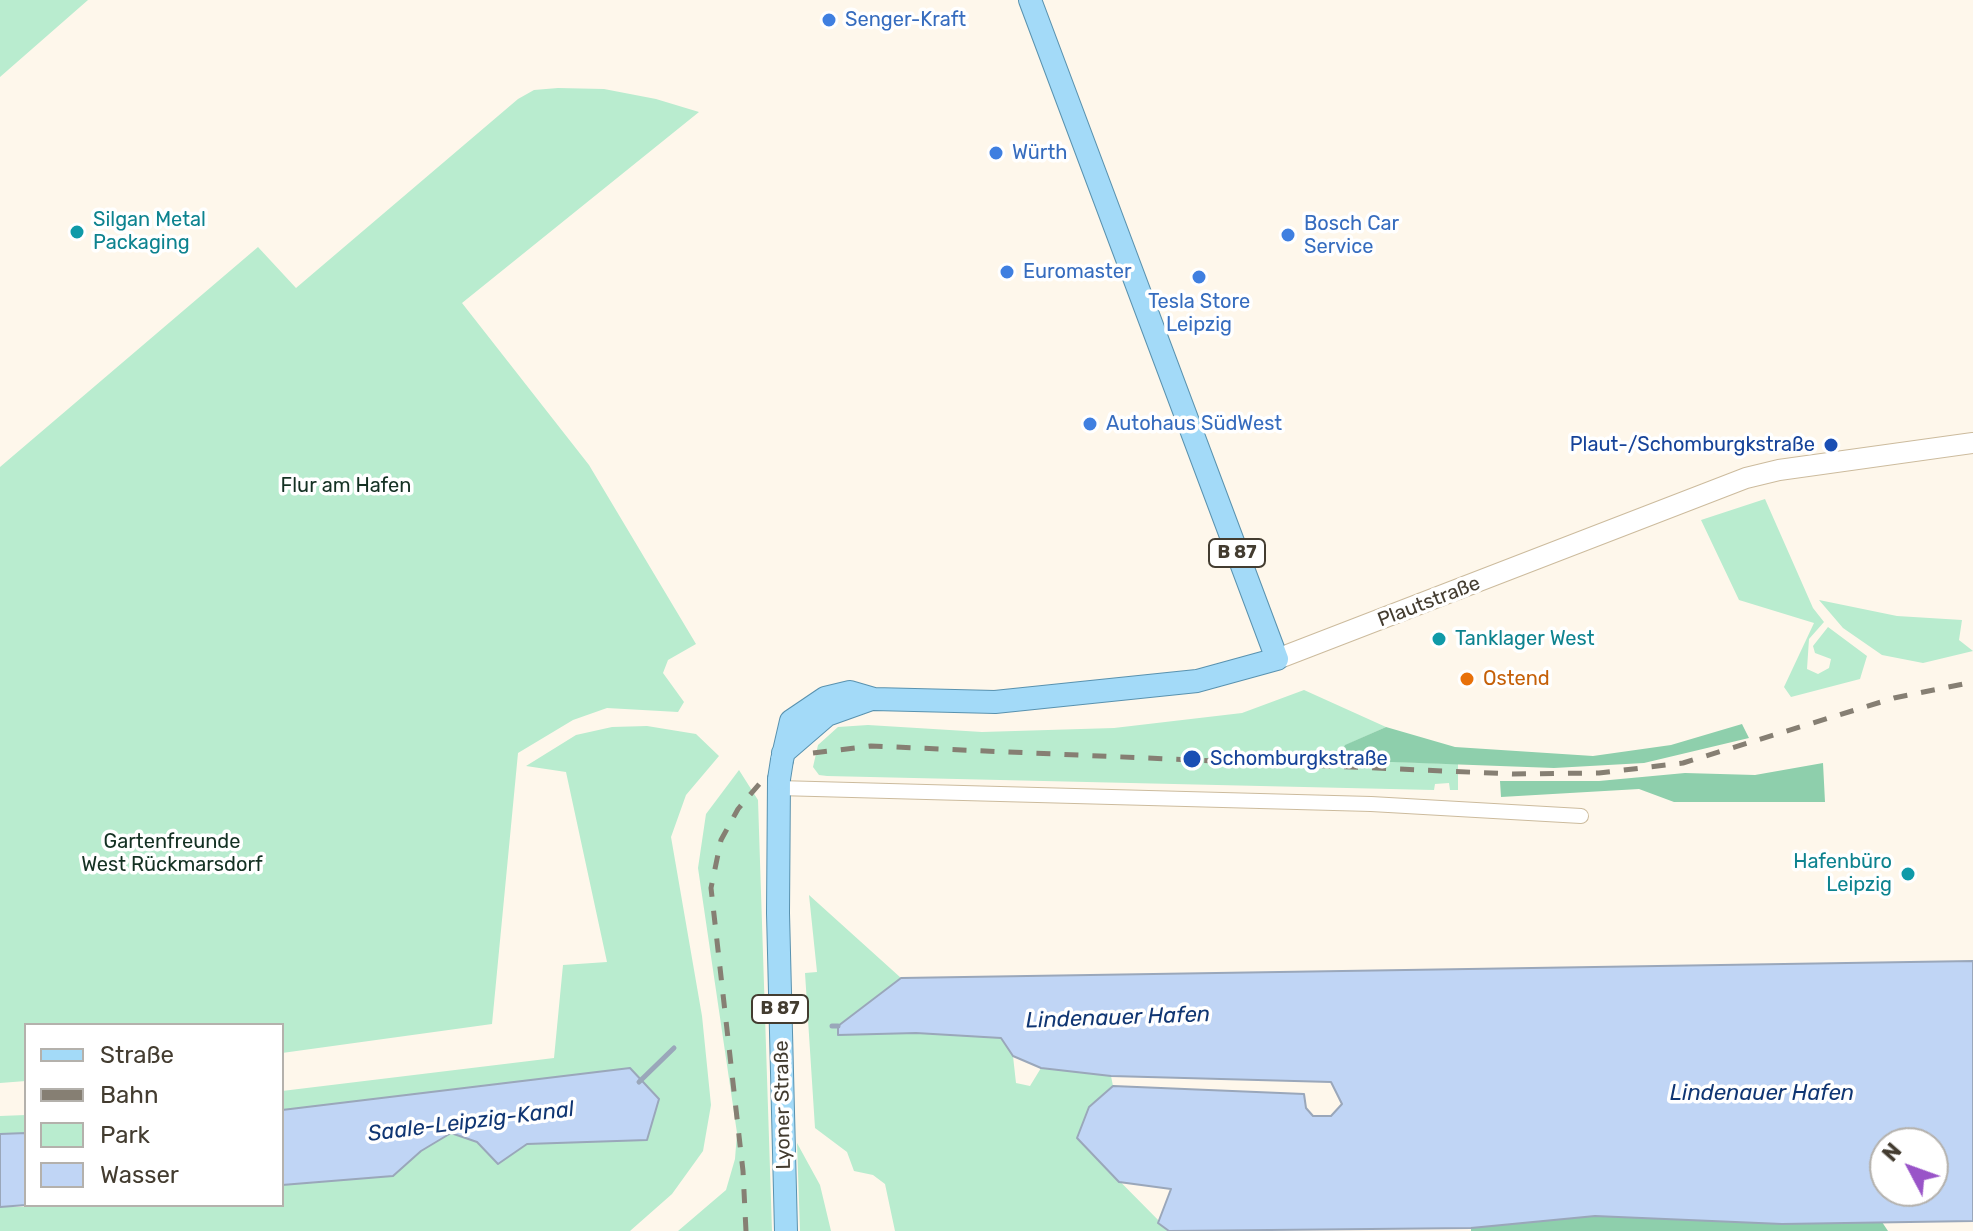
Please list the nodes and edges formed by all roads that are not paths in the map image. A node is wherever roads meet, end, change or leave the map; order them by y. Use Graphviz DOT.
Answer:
graph roads {
  1 [pos="1030,0"];
  2 [pos="1973,443"];
  3 [pos="1277,659"];
  4 [pos="781,770"];
  5 [pos="1581,816"];
  6 [pos="786,1231"];
  1 -- 3 [label="main road, B 87"];
  2 -- 3 [label="main road, Plautstraße"];
  3 -- 4 [label="main road, Plautstraße / B 87"];
  4 -- 5 [label="street"];
  4 -- 6 [label="main road, Lyoner Straße / B 87"];
}
